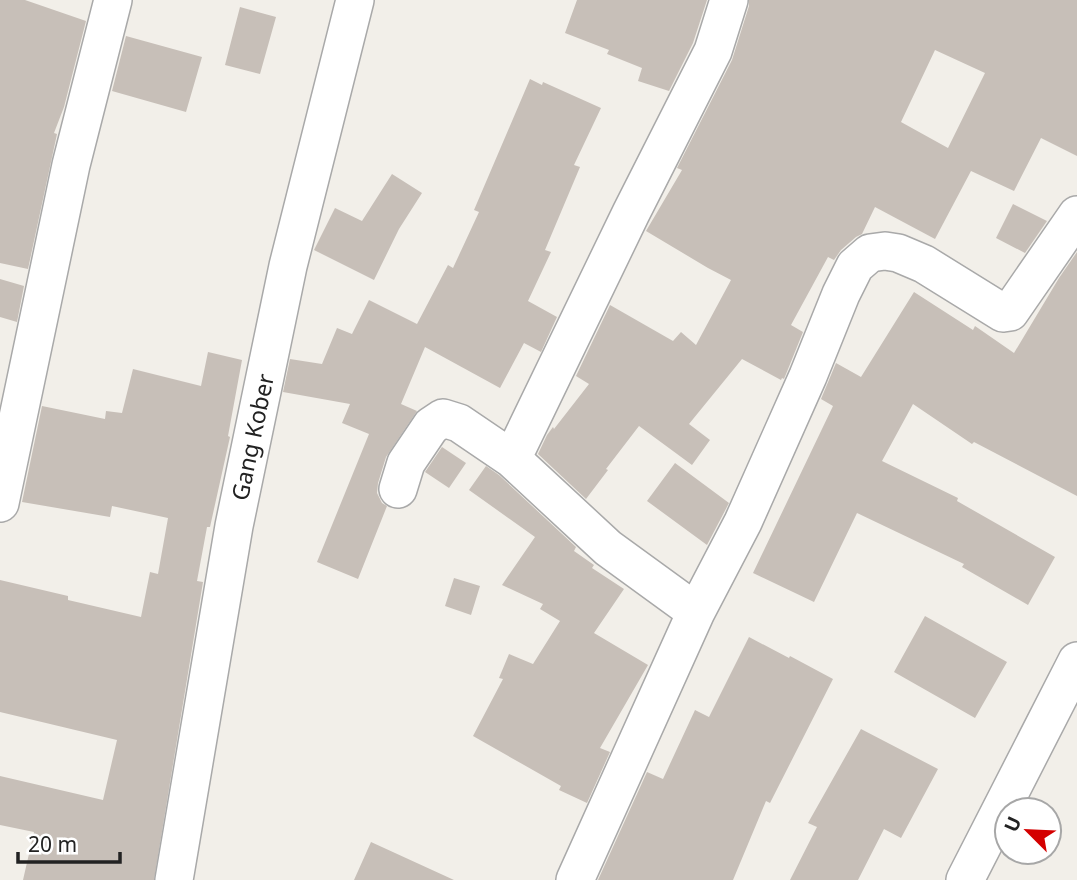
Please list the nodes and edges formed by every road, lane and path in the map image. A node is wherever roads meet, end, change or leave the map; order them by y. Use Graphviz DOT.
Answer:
graph roads {
  1 [pos="113,0"];
  2 [pos="355,0"];
  3 [pos="729,0"];
  4 [pos="1077,215"];
  5 [pos="512,460"];
  6 [pos="398,489"];
  7 [pos="0,503"];
  8 [pos="696,612"];
  9 [pos="1077,661"];
  10 [pos="174,880"];
  11 [pos="575,880"];
  12 [pos="965,880"];
  1 -- 7 [label="street"];
  2 -- 10 [label="street, Gang Kober"];
  3 -- 5 [label="street"];
  4 -- 8 [label="street"];
  5 -- 6 [label="street"];
  5 -- 8 [label="street"];
  8 -- 11 [label="street"];
  9 -- 12 [label="street"];
}
